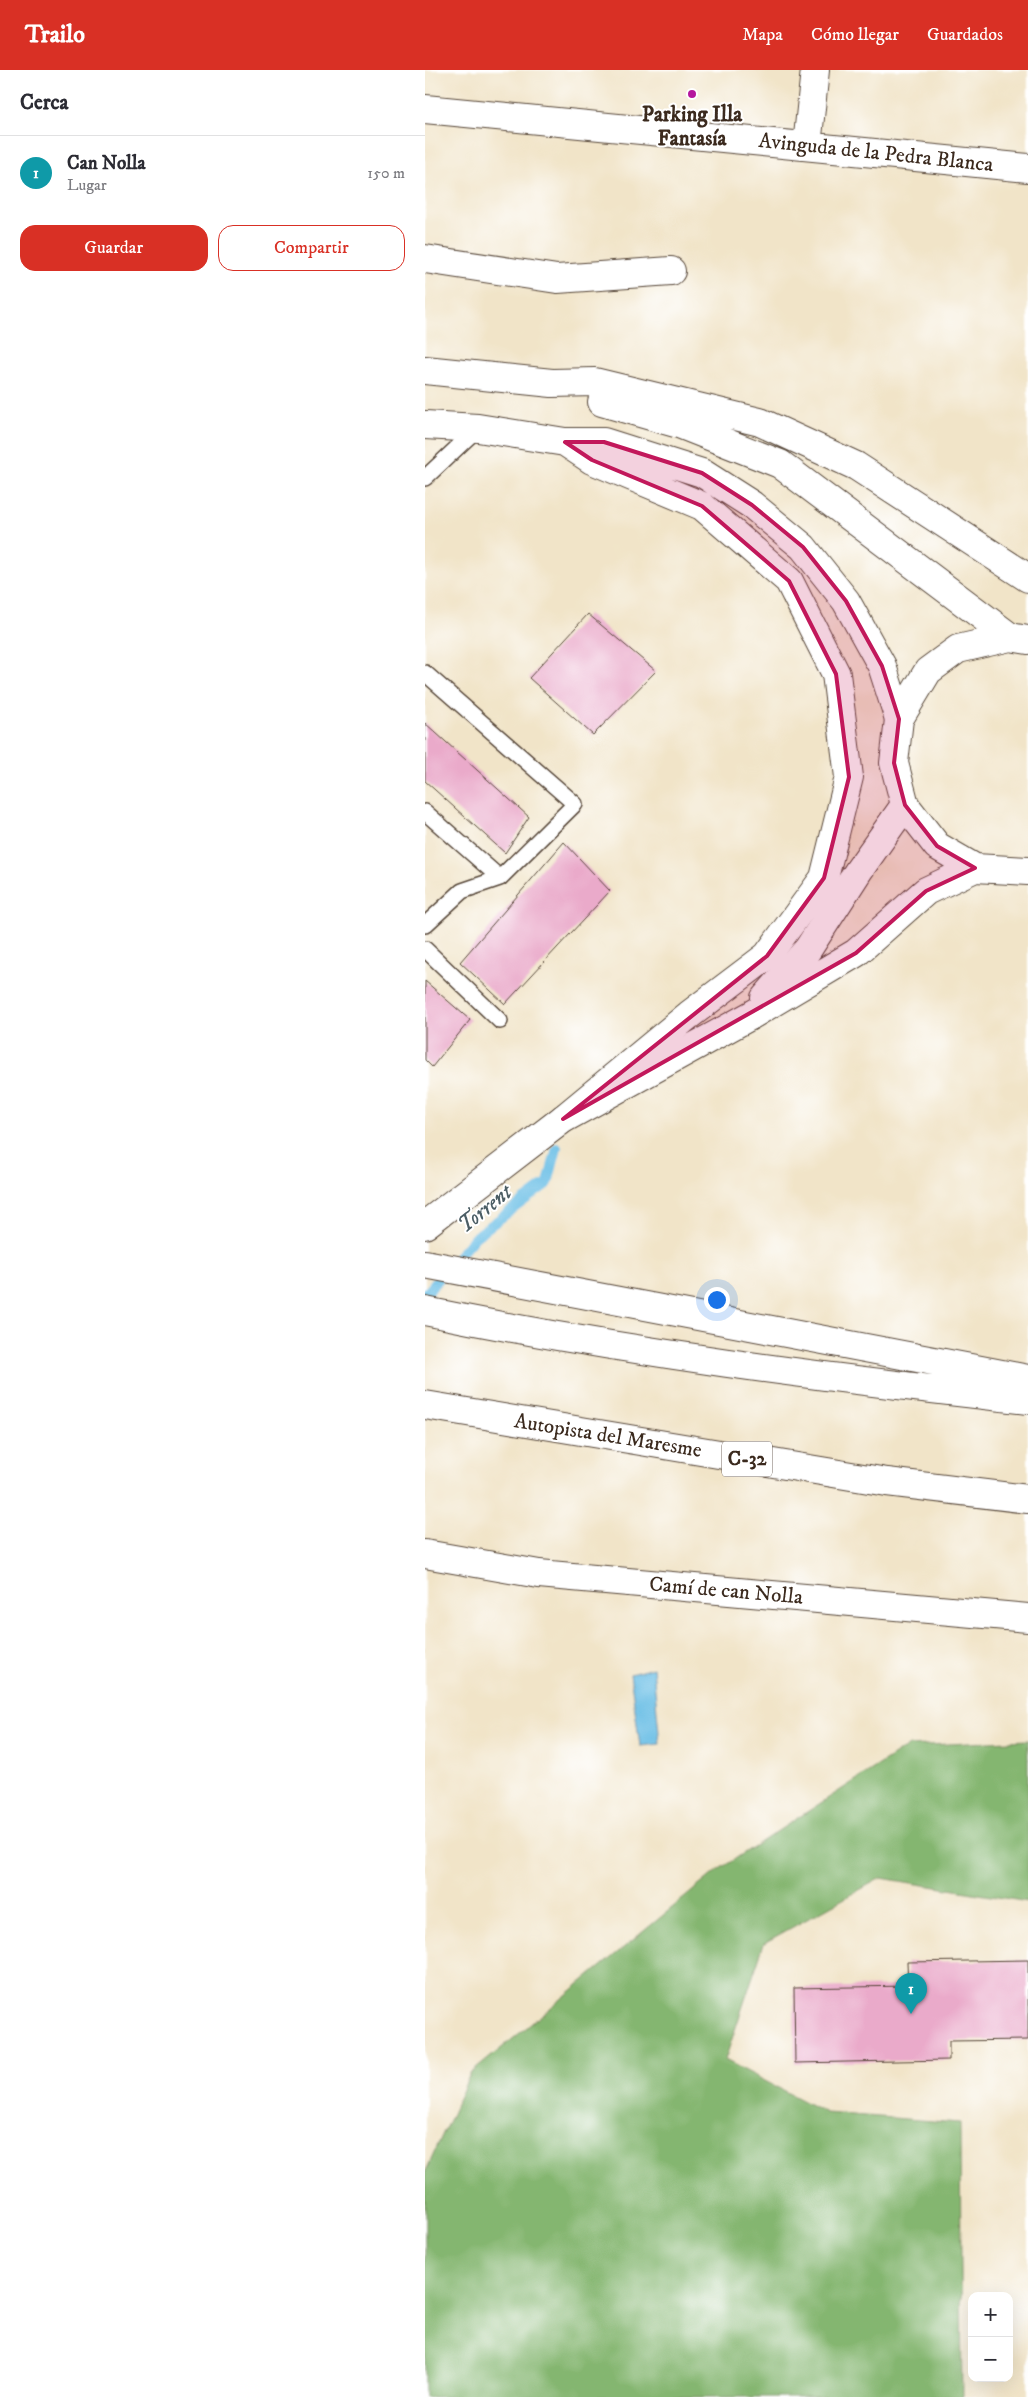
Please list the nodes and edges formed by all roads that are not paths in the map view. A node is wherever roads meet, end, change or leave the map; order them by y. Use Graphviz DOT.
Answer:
graph roads {
  1 [pos="815,70"];
  2 [pos="425,108"];
  3 [pos="807,146"];
  4 [pos="1028,168"];
  5 [pos="425,259"];
  6 [pos="671,271"];
  7 [pos="425,370"];
  8 [pos="552,383"];
  9 [pos="425,425"];
  10 [pos="478,428"];
  11 [pos="565,442"];
  12 [pos="425,478"];
  13 [pos="1028,578"];
  14 [pos="1019,639"];
  15 [pos="425,674"];
  16 [pos="899,719"];
  17 [pos="905,805"];
  18 [pos="425,812"];
  19 [pos="975,868"];
  20 [pos="1028,871"];
  21 [pos="500,878"];
  22 [pos="425,925"];
  23 [pos="425,949"];
  24 [pos="750,1016"];
  25 [pos="499,1021"];
  26 [pos="563,1119"];
  27 [pos="425,1225"];
  28 [pos="425,1264"];
  29 [pos="425,1311"];
  30 [pos="1028,1379"];
  31 [pos="1028,1400"];
  32 [pos="425,1405"];
  33 [pos="425,1409"];
  34 [pos="466,1413"];
  35 [pos="1028,1500"];
  36 [pos="425,1554"];
  37 [pos="1028,1618"];
  1 -- 3 [label="main road"];
  2 -- 3 [label="main road, Avinguda de la Pedra Blanca"];
  3 -- 4 [label="main road, Avinguda de la Pedra Blanca"];
  5 -- 6 [label="main road"];
  7 -- 8 [label="main road"];
  8 -- 13 [label="main road"];
  8 -- 14 [label="main road"];
  9 -- 10 [label="main road"];
  10 -- 11 [label="main road"];
  10 -- 12 [label="lane"];
  11 -- 16 [label="main road"];
  11 -- 26 [label="main road"];
  14 -- 16 [label="main road"];
  15 -- 21 [label="lane"];
  16 -- 17 [label="main road"];
  17 -- 19 [label="main road"];
  17 -- 24 [label="main road"];
  18 -- 21 [label="lane"];
  19 -- 20 [label="main road"];
  19 -- 24 [label="main road"];
  21 -- 22 [label="lane"];
  23 -- 25 [label="lane"];
  24 -- 26 [label="main road"];
  26 -- 27 [label="main road"];
  28 -- 30 [label="main road"];
  29 -- 31 [label="main road"];
  32 -- 34 [label="main road, Autopista del Maresme / C-32"];
  33 -- 34 [label="main road"];
  34 -- 35 [label="main road, Autopista del Maresme / C-32"];
  36 -- 37 [label="main road, Camí de can Nolla"];
}
